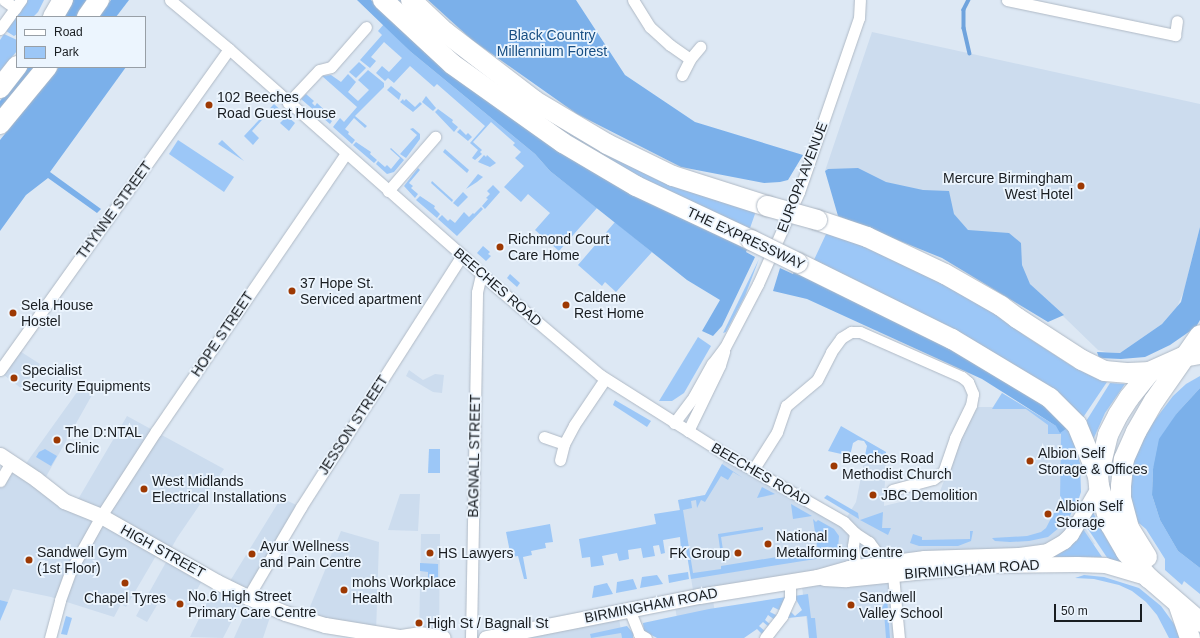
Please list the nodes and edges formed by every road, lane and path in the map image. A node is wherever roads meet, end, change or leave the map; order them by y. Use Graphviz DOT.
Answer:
graph roads {
  1 [pos="4,0"];
  2 [pos="63,0"];
  3 [pos="99,0"];
  4 [pos="170,0"];
  5 [pos="383,0"];
  6 [pos="411,0"];
  7 [pos="633,0"];
  8 [pos="860,0"];
  9 [pos="1007,0"];
  10 [pos="18,4"];
  11 [pos="54,16"];
  12 [pos="88,16"];
  13 [pos="1177,21"];
  14 [pos="366,27"];
  15 [pos="0,30"];
  16 [pos="700,47"];
  17 [pos="229,50"];
  18 [pos="690,59"];
  19 [pos="16,67"];
  20 [pos="46,68"];
  21 [pos="682,75"];
  22 [pos="0,88"];
  23 [pos="288,103"];
  24 [pos="0,124"];
  25 [pos="435,136"];
  26 [pos="346,154"];
  27 [pos="388,191"];
  28 [pos="462,256"];
  29 [pos="481,274"];
  30 [pos="1200,335"];
  31 [pos="725,347"];
  32 [pos="1192,356"];
  33 [pos="0,370"];
  34 [pos="1150,372"];
  35 [pos="605,379"];
  36 [pos="674,423"];
  37 [pos="688,431"];
  38 [pos="544,437"];
  39 [pos="564,444"];
  40 [pos="5,459"];
  41 [pos="560,460"];
  42 [pos="753,470"];
  43 [pos="0,481"];
  44 [pos="1098,481"];
  45 [pos="892,490"];
  46 [pos="100,516"];
  47 [pos="855,533"];
  48 [pos="853,563"];
  49 [pos="883,569"];
  50 [pos="817,577"];
  51 [pos="1149,578"];
  52 [pos="790,582"];
  53 [pos="248,597"];
  54 [pos="1178,603"];
  55 [pos="1200,606"];
  56 [pos="629,609"];
  57 [pos="1200,622"];
  58 [pos="50,638"];
  59 [pos="402,638"];
  60 [pos="443,638"];
  61 [pos="471,638"];
  62 [pos="486,638"];
  63 [pos="646,638"];
  64 [pos="765,638"];
  65 [pos="899,638"];
  66 [pos="1190,638"];
  1 -- 10 [label="street"];
  2 -- 11 [label="highway"];
  3 -- 12 [label="highway"];
  4 -- 17 [label="street, BEECHES ROAD"];
  5 -- 44 [label="highway, THE EXPRESSWAY, bridge"];
  6 -- 34 [label="highway, THE EXPRESSWAY, bridge"];
  7 -- 18 [label="street"];
  8 -- 31 [label="street, EUROPA AVENUE"];
  9 -- 13 [label="street"];
  10 -- 15 [label="street"];
  14 -- 23 [label="street"];
  16 -- 18 [label="street"];
  17 -- 23 [label="street, BEECHES ROAD"];
  17 -- 33 [label="street, THYNNE STREET"];
  18 -- 21 [label="street"];
  19 -- 22 [label="highway"];
  20 -- 24 [label="highway"];
  23 -- 26 [label="street, BEECHES ROAD"];
  25 -- 27 [label="street"];
  26 -- 27 [label="street, BEECHES ROAD"];
  26 -- 46 [label="street, HOPE STREET"];
  27 -- 28 [label="street, BEECHES ROAD"];
  28 -- 29 [label="street, BEECHES ROAD"];
  28 -- 53 [label="street, JESSON STREET"];
  29 -- 35 [label="street, BEECHES ROAD"];
  29 -- 61 [label="street, BAGNALL STREET"];
  30 -- 32 [label="highway"];
  31 -- 36 [label="street, EUROPA AVENUE"];
  31 -- 37 [label="street, EUROPA AVENUE"];
  32 -- 34 [label="highway"];
  32 -- 55 [label="highway"];
  34 -- 44 [label="highway"];
  35 -- 36 [label="street, BEECHES ROAD"];
  35 -- 39 [label="street"];
  36 -- 37 [label="street, BEECHES ROAD"];
  37 -- 42 [label="street, BEECHES ROAD"];
  38 -- 39 [label="street"];
  39 -- 41 [label="street"];
  40 -- 43 [label="street"];
  40 -- 46 [label="street, HIGH STREET"];
  42 -- 45 [label="street"];
  42 -- 47 [label="street, BEECHES ROAD"];
  44 -- 49 [label="street, BIRMINGHAM ROAD"];
  44 -- 51 [label="highway, THE EXPRESSWAY"];
  46 -- 53 [label="street, HIGH STREET"];
  46 -- 58 [label="street, HOPE STREET"];
  47 -- 48 [label="street"];
  47 -- 49 [label="street, BEECHES ROAD"];
  48 -- 49 [label="street, BIRMINGHAM ROAD"];
  48 -- 50 [label="street, BIRMINGHAM ROAD"];
  49 -- 50 [label="street, BIRMINGHAM ROAD"];
  49 -- 51 [label="street, BIRMINGHAM ROAD"];
  49 -- 65 [label="street"];
  50 -- 52 [label="street, BIRMINGHAM ROAD"];
  51 -- 54 [label="highway, THE EXPRESSWAY"];
  52 -- 56 [label="street, BIRMINGHAM ROAD"];
  52 -- 64 [label="street"];
  53 -- 59 [label="street"];
  54 -- 57 [label="highway, THE EXPRESSWAY"];
  54 -- 66 [label="highway"];
  56 -- 62 [label="street, BIRMINGHAM ROAD"];
  56 -- 63 [label="street"];
  59 -- 60 [label="street"];
}
